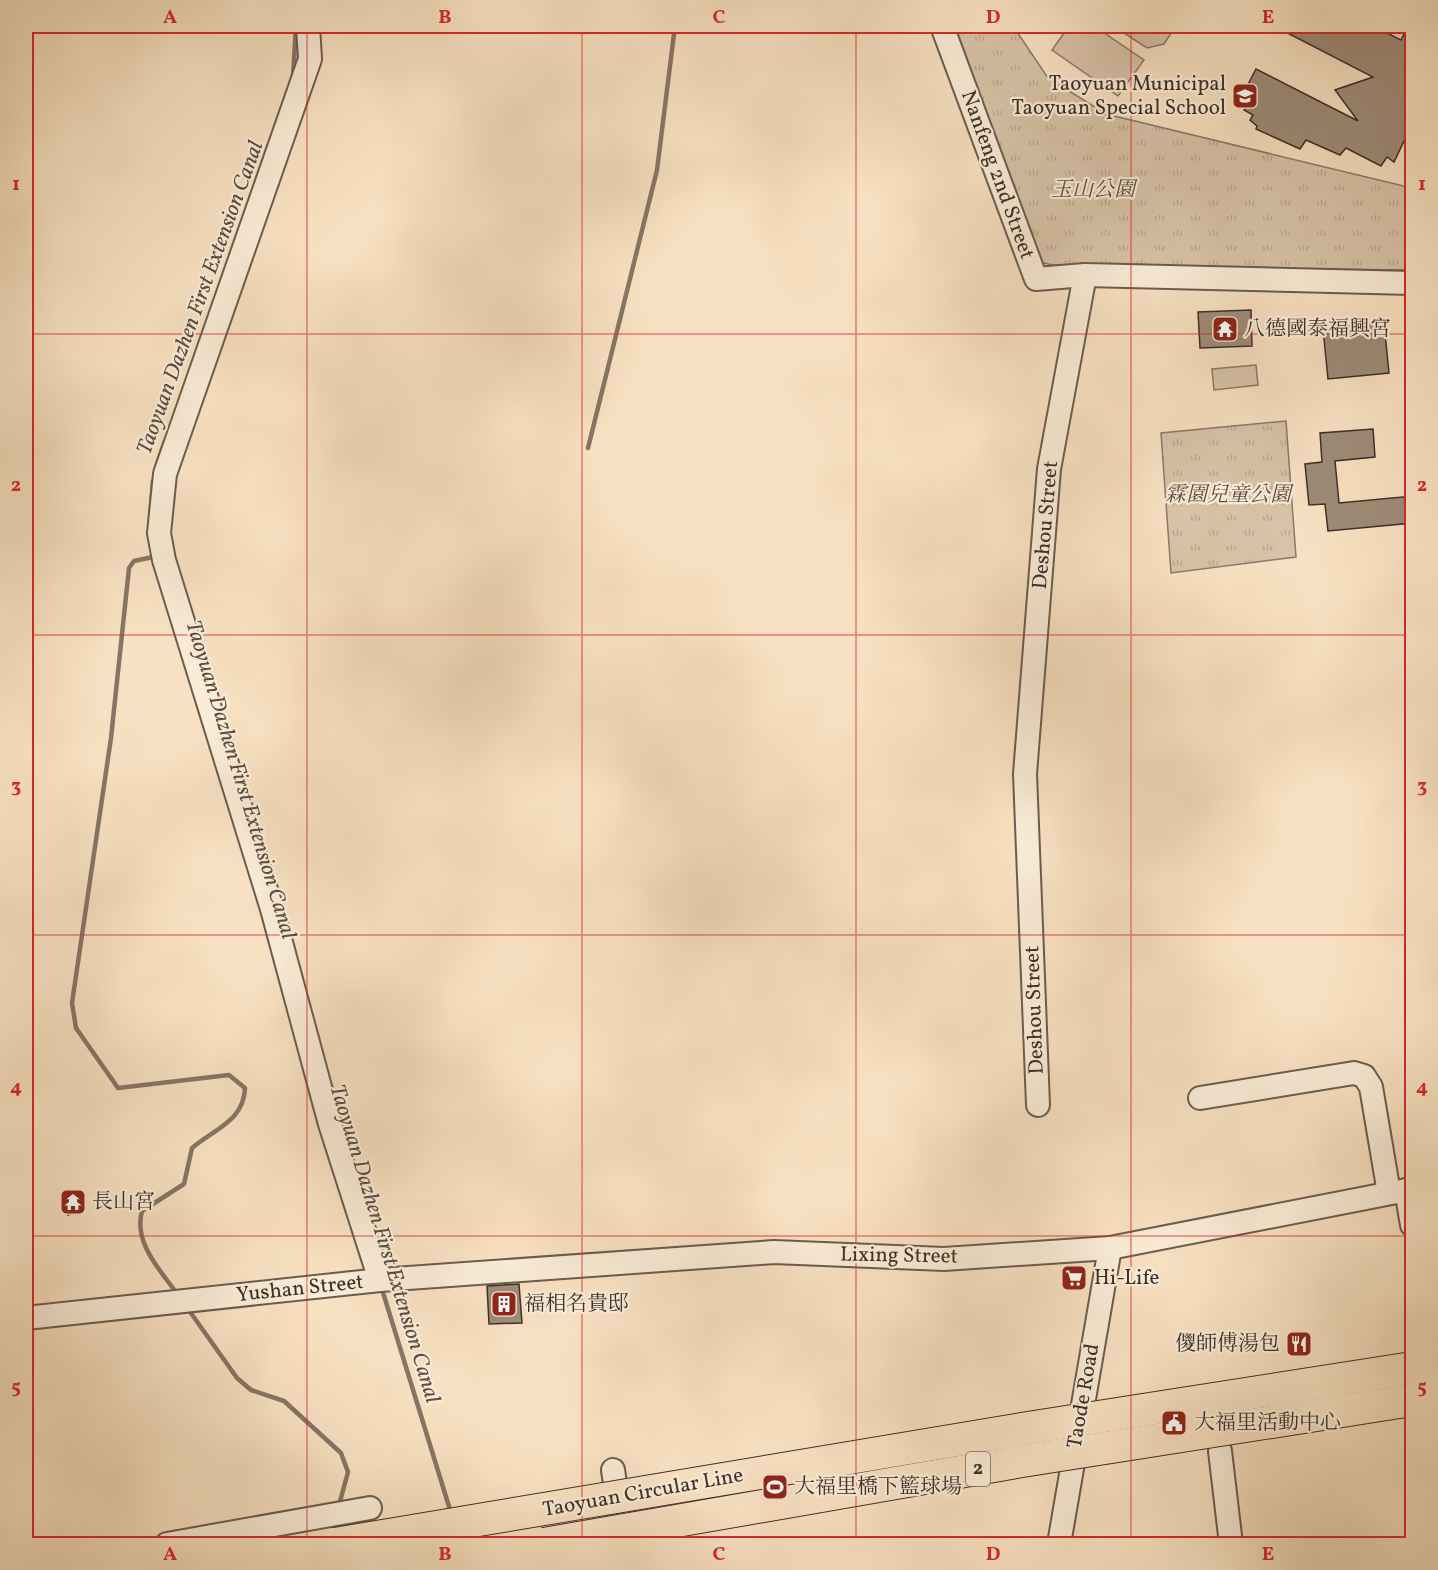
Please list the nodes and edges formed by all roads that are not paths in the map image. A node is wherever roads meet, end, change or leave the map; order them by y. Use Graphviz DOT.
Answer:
graph roads {
  1 [pos="308,26"];
  2 [pos="942,26"];
  3 [pos="1084,275"];
  4 [pos="1413,283"];
  5 [pos="1200,1098"];
  6 [pos="1038,1105"];
  7 [pos="1403,1191"];
  8 [pos="1413,1225"];
  9 [pos="1110,1248"];
  10 [pos="380,1280"];
  11 [pos="26,1318"];
  12 [pos="1413,1368"];
  13 [pos="1413,1400"];
  14 [pos="1221,1451"];
  15 [pos="613,1470"];
  16 [pos="370,1508"];
  17 [pos="167,1545"];
  18 [pos="335,1545"];
  19 [pos="544,1545"];
  20 [pos="624,1545"];
  21 [pos="1059,1545"];
  22 [pos="1231,1545"];
  1 -- 10 [label="street, Yushan Street"];
  2 -- 3 [label="street, Nanfeng 2nd Street"];
  3 -- 4 [label="street"];
  3 -- 6 [label="street, Deshou Street"];
  5 -- 7 [label="street"];
  7 -- 8 [label="street"];
  7 -- 9 [label="street, Lixing Street"];
  9 -- 10 [label="street, Lixing Street"];
  9 -- 21 [label="street, Taode Road"];
  10 -- 11 [label="street, Yushan Street"];
  12 -- 18 [label="highway, Taoyuan Circular Line / 2, bridge"];
  13 -- 19 [label="highway, Taoyuan Circular Line / 2, bridge"];
  14 -- 22 [label="street"];
  15 -- 20 [label="street"];
  16 -- 17 [label="street"];
}
